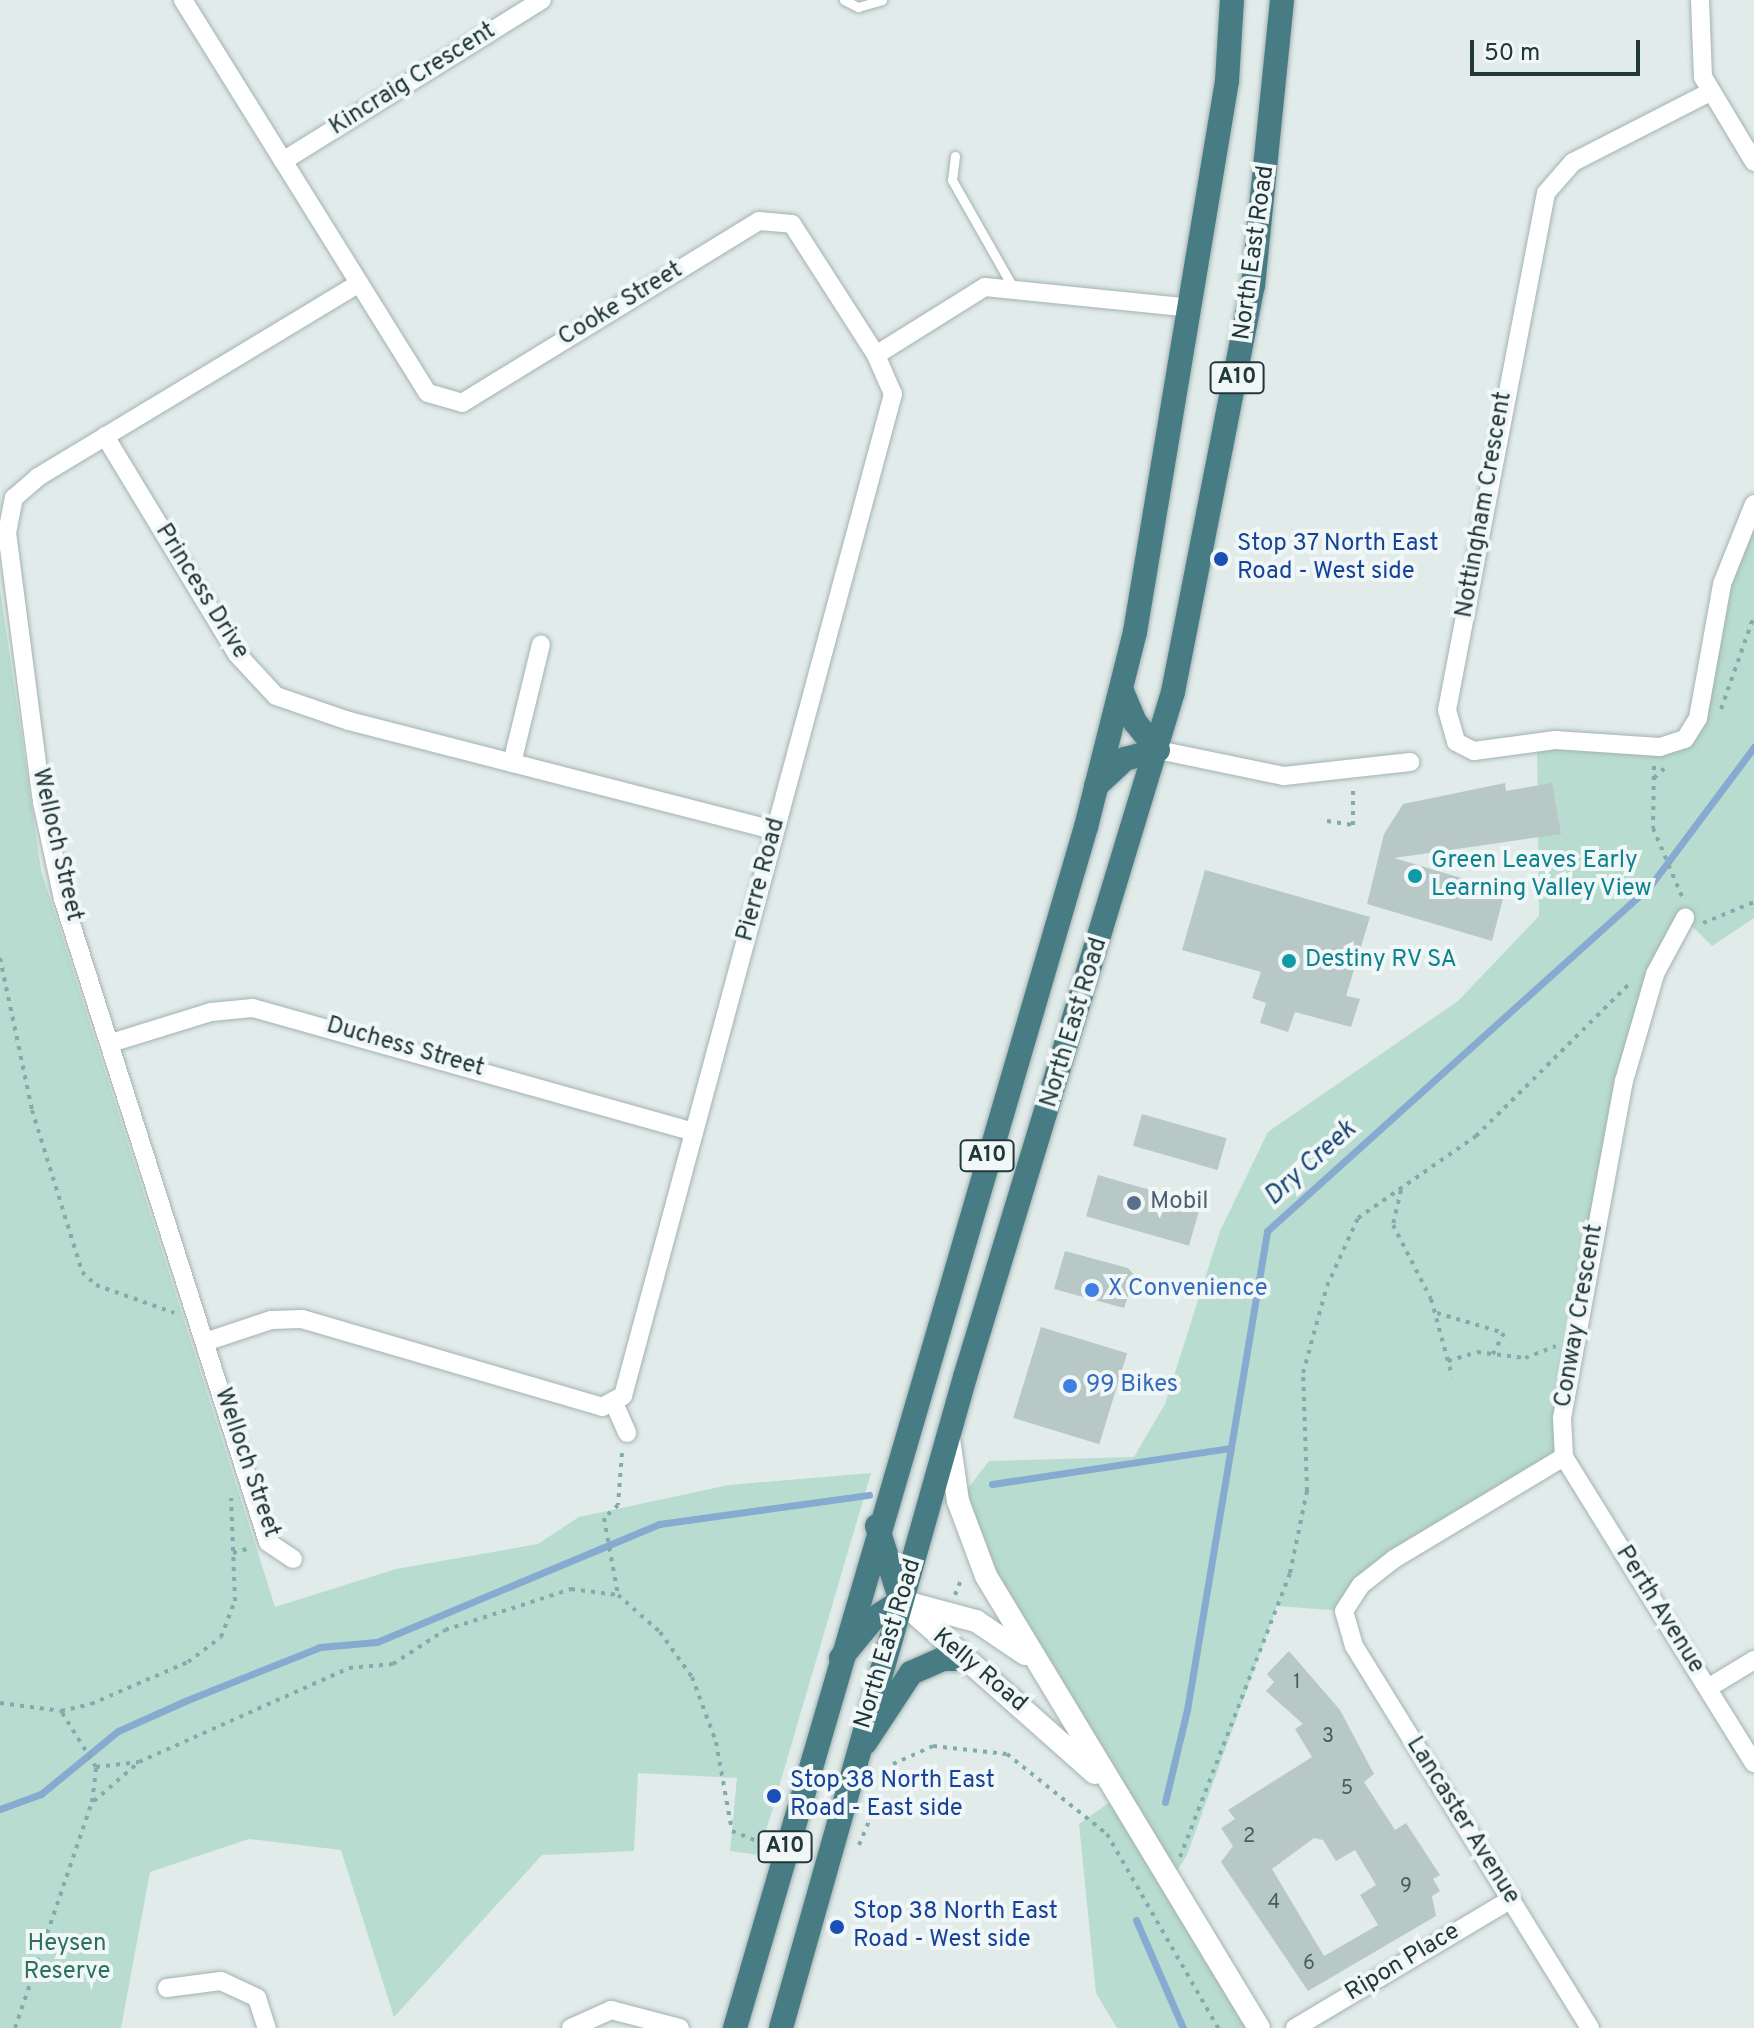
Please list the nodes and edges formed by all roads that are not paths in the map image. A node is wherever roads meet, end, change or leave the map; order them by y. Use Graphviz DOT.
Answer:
graph roads {
  1 [pos="183,0"];
  2 [pos="542,0"];
  3 [pos="844,0"];
  4 [pos="882,0"];
  5 [pos="1232,0"];
  6 [pos="1282,0"];
  7 [pos="1700,0"];
  8 [pos="1710,92"];
  9 [pos="955,156"];
  10 [pos="283,161"];
  11 [pos="1754,162"];
  12 [pos="359,283"];
  13 [pos="1014,289"];
  14 [pos="1192,308"];
  15 [pos="876,355"];
  16 [pos="105,436"];
  17 [pos="1754,504"];
  18 [pos="541,644"];
  19 [pos="1121,689"];
  20 [pos="1158,750"];
  21 [pos="1410,762"];
  22 [pos="512,763"];
  23 [pos="1096,786"];
  24 [pos="775,830"];
  25 [pos="1683,918"];
  26 [pos="114,1042"];
  27 [pos="694,1132"];
  28 [pos="205,1342"];
  29 [pos="613,1401"];
  30 [pos="627,1433"];
  31 [pos="949,1439"];
  32 [pos="1564,1457"];
  33 [pos="877,1526"];
  34 [pos="293,1559"];
  35 [pos="901,1601"];
  36 [pos="965,1659"];
  37 [pos="1754,1660"];
  38 [pos="835,1666"];
  39 [pos="1043,1671"];
  40 [pos="1708,1688"];
  41 [pos="855,1754"];
  42 [pos="1754,1763"];
  43 [pos="1108,1784"];
  44 [pos="1511,1899"];
  45 [pos="167,1988"];
  46 [pos="267,2028"];
  47 [pos="571,2028"];
  48 [pos="680,2028"];
  49 [pos="735,2028"];
  50 [pos="781,2028"];
  51 [pos="1259,2028"];
  52 [pos="1295,2028"];
  53 [pos="1590,2028"];
  1 -- 10 [label="street, Cooke Street"];
  2 -- 10 [label="street, Kincraig Crescent"];
  3 -- 4 [label="lane"];
  5 -- 14 [label="highway, North East Road / A10"];
  6 -- 20 [label="highway, North East Road / A10"];
  7 -- 8 [label="street"];
  8 -- 11 [label="street"];
  8 -- 17 [label="street, Nottingham Crescent"];
  9 -- 13 [label="lane"];
  10 -- 12 [label="street, Cooke Street"];
  12 -- 15 [label="street, Cooke Street"];
  12 -- 16 [label="street, Welloch Street"];
  13 -- 14 [label="street"];
  13 -- 15 [label="street"];
  14 -- 19 [label="highway, North East Road / A10"];
  15 -- 24 [label="street, Pierre Road"];
  16 -- 22 [label="street, Princess Drive"];
  16 -- 26 [label="street, Welloch Street"];
  18 -- 22 [label="street"];
  19 -- 20 [label="highway"];
  19 -- 23 [label="highway, North East Road / A10"];
  20 -- 21 [label="street"];
  20 -- 23 [label="highway"];
  20 -- 31 [label="highway, North East Road / A10"];
  22 -- 24 [label="street, Princess Drive"];
  23 -- 33 [label="highway, North East Road / A10"];
  24 -- 27 [label="street, Pierre Road"];
  25 -- 32 [label="street, Conway Crescent"];
  26 -- 27 [label="street, Duchess Street"];
  26 -- 28 [label="street, Welloch Street"];
  27 -- 29 [label="street, Pierre Road"];
  28 -- 29 [label="street"];
  28 -- 34 [label="street, Welloch Street"];
  29 -- 30 [label="street"];
  31 -- 35 [label="highway, North East Road / A10"];
  31 -- 39 [label="street, Kelly Road"];
  32 -- 40 [label="street, Perth Avenue"];
  32 -- 44 [label="street, Lancaster Avenue"];
  33 -- 35 [label="highway"];
  33 -- 38 [label="highway, North East Road / A10"];
  35 -- 36 [label="street, Kelly Road"];
  35 -- 38 [label="highway"];
  35 -- 39 [label="street, Kelly Road"];
  35 -- 41 [label="highway, North East Road / A10"];
  36 -- 41 [label="highway"];
  36 -- 43 [label="street, Kelly Road"];
  37 -- 40 [label="street"];
  38 -- 49 [label="highway, North East Road / A10"];
  39 -- 43 [label="street, Kelly Road"];
  40 -- 42 [label="street, Perth Avenue"];
  41 -- 50 [label="highway, North East Road / A10"];
  43 -- 51 [label="street, Kelly Road"];
  44 -- 52 [label="street, Ripon Place"];
  44 -- 53 [label="street, Lancaster Avenue"];
  45 -- 46 [label="street"];
  47 -- 48 [label="street"];
}
